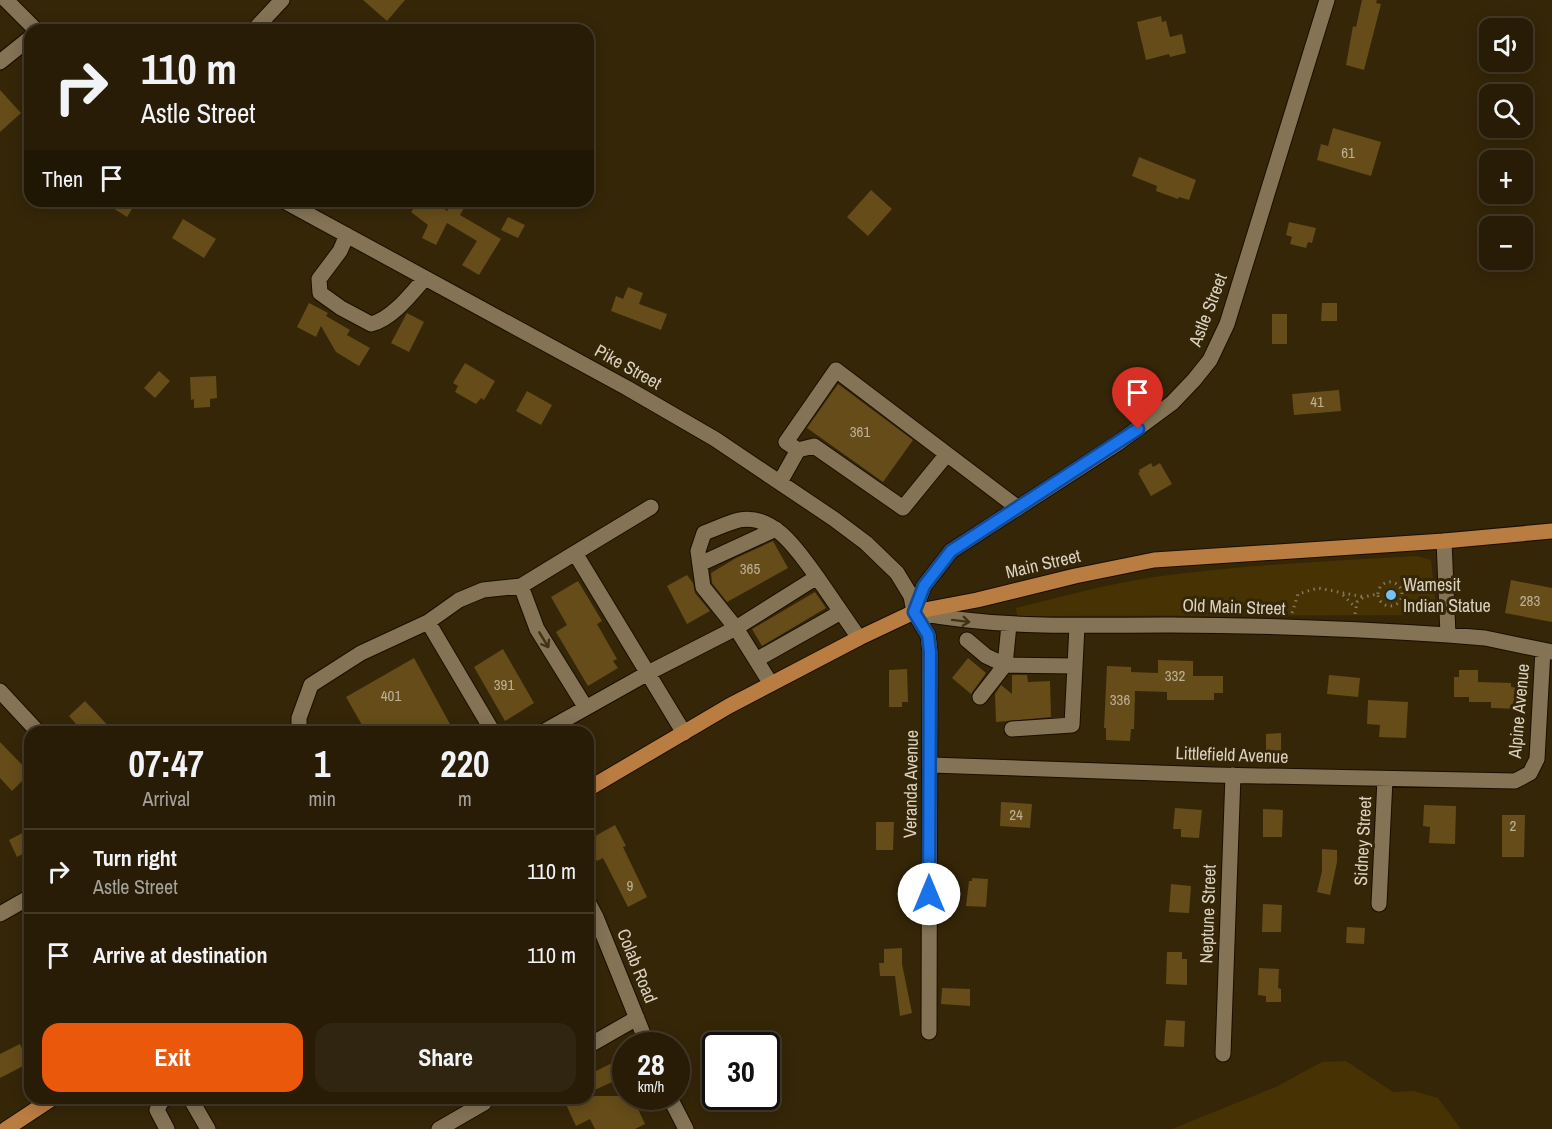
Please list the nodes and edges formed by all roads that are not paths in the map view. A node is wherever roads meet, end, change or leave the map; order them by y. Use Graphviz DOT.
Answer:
graph roads {
  1 [pos="6,0"];
  2 [pos="282,0"];
  3 [pos="1327,0"];
  4 [pos="30,24"];
  5 [pos="260,24"];
  6 [pos="24,43"];
  7 [pos="0,62"];
  8 [pos="295,207"];
  9 [pos="347,235"];
  10 [pos="425,278"];
  11 [pos="798,450"];
  12 [pos="947,454"];
  13 [pos="780,482"];
  14 [pos="651,507"];
  15 [pos="1018,508"];
  16 [pos="776,529"];
  17 [pos="1552,531"];
  18 [pos="1444,541"];
  19 [pos="575,553"];
  20 [pos="700,564"];
  21 [pos="817,578"];
  22 [pos="521,586"];
  23 [pos="841,612"];
  24 [pos="914,612"];
  25 [pos="428,622"];
  26 [pos="1009,625"];
  27 [pos="1077,626"];
  28 [pos="736,628"];
  29 [pos="1448,635"];
  30 [pos="859,638"];
  31 [pos="967,640"];
  32 [pos="1548,651"];
  33 [pos="756,660"];
  34 [pos="1005,665"];
  35 [pos="1075,666"];
  36 [pos="648,673"];
  37 [pos="771,684"];
  38 [pos="0,691"];
  39 [pos="980,698"];
  40 [pos="586,708"];
  41 [pos="32,726"];
  42 [pos="299,726"];
  43 [pos="489,726"];
  44 [pos="554,726"];
  45 [pos="1012,729"];
  46 [pos="684,733"];
  47 [pos="931,765"];
  48 [pos="1530,773"];
  49 [pos="1233,775"];
  50 [pos="1385,779"];
  51 [pos="594,786"];
  52 [pos="24,900"];
  53 [pos="1379,904"];
  54 [pos="594,913"];
  55 [pos="0,914"];
  56 [pos="636,1018"];
  57 [pos="642,1032"];
  58 [pos="929,1032"];
  59 [pos="594,1042"];
  60 [pos="1223,1054"];
  61 [pos="44,1104"];
  62 [pos="160,1104"];
  63 [pos="193,1104"];
  64 [pos="481,1104"];
  65 [pos="676,1110"];
  66 [pos="6,1129"];
  67 [pos="167,1129"];
  68 [pos="208,1129"];
  69 [pos="439,1129"];
  70 [pos="686,1129"];
  1 -- 4 [label="street"];
  2 -- 5 [label="street"];
  3 -- 15 [label="street, Astle Street"];
  6 -- 7 [label="street"];
  8 -- 9 [label="street, Pike Street"];
  9 -- 10 [label="street, Pike Street"];
  9 -- 10 [label="street"];
  10 -- 13 [label="street, Pike Street"];
  11 -- 12 [label="street"];
  11 -- 12 [label="street"];
  11 -- 13 [label="street"];
  12 -- 15 [label="street"];
  13 -- 24 [label="street, Pike Street"];
  14 -- 19 [label="street"];
  15 -- 24 [label="street, Astle Street"];
  16 -- 20 [label="street"];
  16 -- 20 [label="street"];
  16 -- 21 [label="street"];
  17 -- 18 [label="main road, Main Street"];
  18 -- 24 [label="main road, Main Street"];
  18 -- 29 [label="street"];
  19 -- 22 [label="street"];
  19 -- 36 [label="street"];
  20 -- 28 [label="street"];
  21 -- 23 [label="street"];
  21 -- 28 [label="street"];
  22 -- 25 [label="street"];
  22 -- 40 [label="street, one-way"];
  23 -- 30 [label="street"];
  23 -- 33 [label="street"];
  24 -- 26 [label="street, Old Main Street, one-way"];
  24 -- 30 [label="main road, Main Street"];
  24 -- 47 [label="street, Veranda Avenue"];
  25 -- 42 [label="street"];
  25 -- 43 [label="street"];
  26 -- 27 [label="street, Old Main Street"];
  26 -- 34 [label="street"];
  27 -- 29 [label="street, Old Main Street"];
  27 -- 35 [label="street"];
  28 -- 33 [label="street"];
  28 -- 36 [label="street"];
  29 -- 32 [label="street, Old Main Street"];
  30 -- 37 [label="main road, Main Street"];
  31 -- 34 [label="street"];
  32 -- 48 [label="street, Alpine Avenue"];
  33 -- 37 [label="street"];
  34 -- 35 [label="street"];
  34 -- 39 [label="street"];
  35 -- 45 [label="street"];
  36 -- 40 [label="street"];
  36 -- 46 [label="street"];
  37 -- 46 [label="main road, Main Street"];
  38 -- 41 [label="street"];
  40 -- 44 [label="street"];
  46 -- 51 [label="main road, Main Street"];
  47 -- 49 [label="street, Littlefield Avenue"];
  47 -- 58 [label="street, Veranda Avenue"];
  48 -- 50 [label="street, Littlefield Avenue"];
  49 -- 50 [label="street, Littlefield Avenue"];
  49 -- 60 [label="street, Neptune Street"];
  50 -- 53 [label="street, Sidney Street"];
  52 -- 55 [label="street"];
  54 -- 56 [label="street, Colab Road"];
  56 -- 57 [label="street, Colab Road"];
  56 -- 59 [label="street"];
  61 -- 66 [label="main road"];
  62 -- 67 [label="street"];
  63 -- 68 [label="street"];
  64 -- 69 [label="street"];
  65 -- 70 [label="street"];
}
